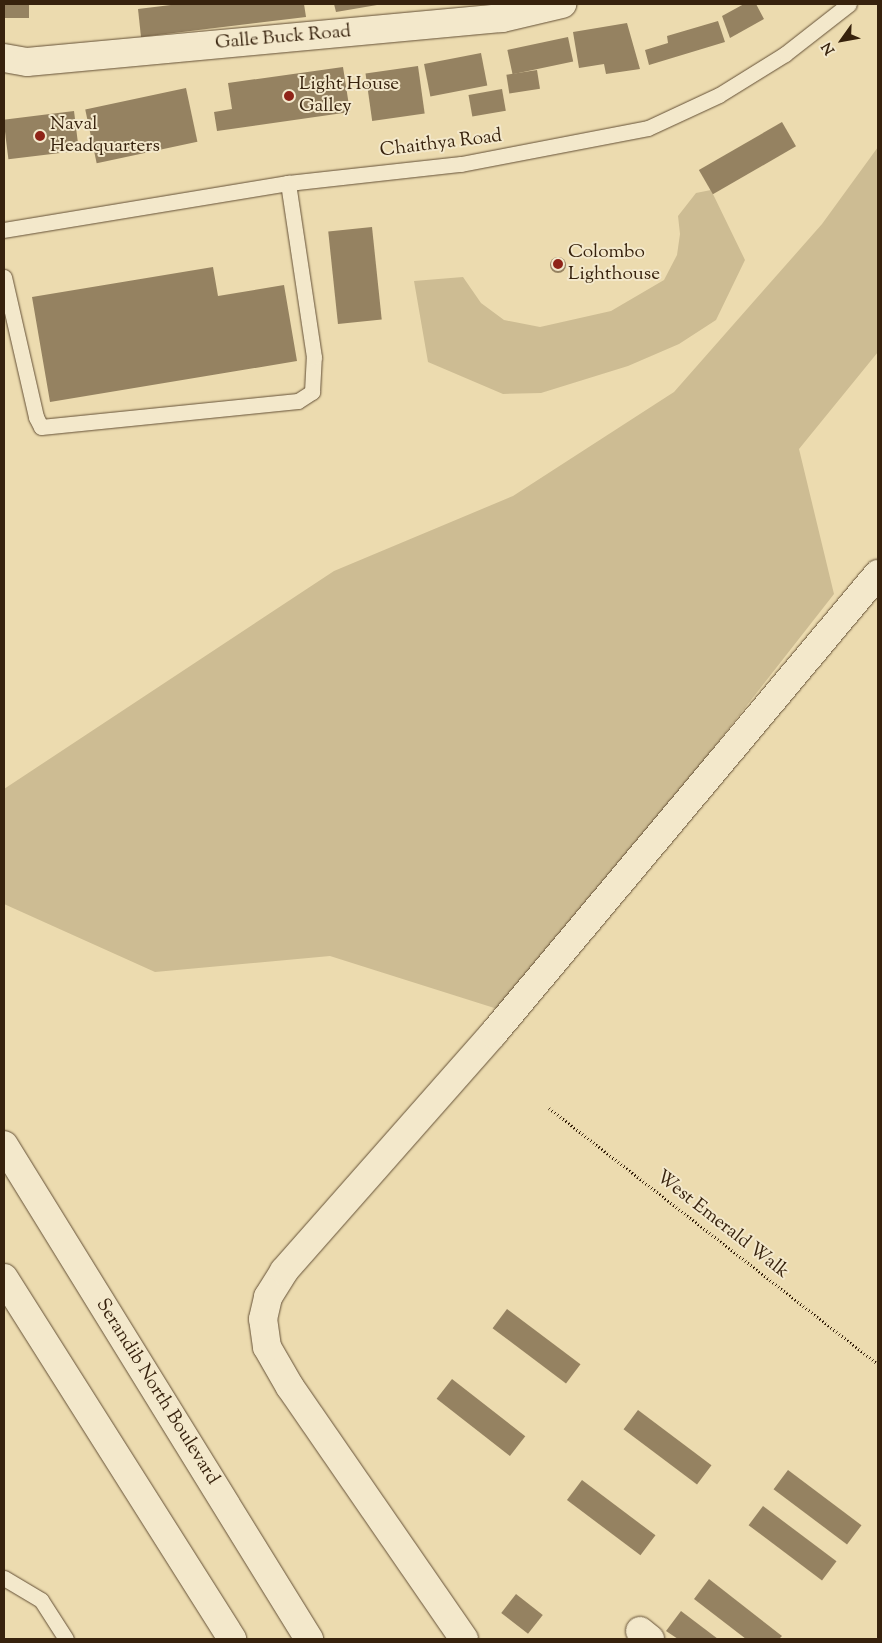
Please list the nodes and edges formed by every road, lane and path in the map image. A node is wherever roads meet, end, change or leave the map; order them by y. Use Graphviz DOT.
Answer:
graph roads {
  1 [pos="562,4"];
  2 [pos="849,4"];
  3 [pos="4,58"];
  4 [pos="288,183"];
  5 [pos="4,230"];
  6 [pos="4,277"];
  7 [pos="878,574"];
  8 [pos="549,1108"];
  9 [pos="4,1145"];
  10 [pos="4,1278"];
  11 [pos="878,1364"];
  12 [pos="4,1578"];
  13 [pos="66,1639"];
  14 [pos="232,1639"];
  15 [pos="309,1639"];
  16 [pos="464,1639"];
  1 -- 3 [label="street, Galle Buck Road"];
  2 -- 4 [label="lane, Chaithya Road"];
  4 -- 5 [label="lane, Chaithya Road"];
  4 -- 6 [label="lane"];
  7 -- 16 [label="street"];
  8 -- 11 [label="path, West Emerald Walk"];
  9 -- 15 [label="street, Serandib North Boulevard"];
  10 -- 14 [label="street"];
  12 -- 13 [label="lane"];
}
